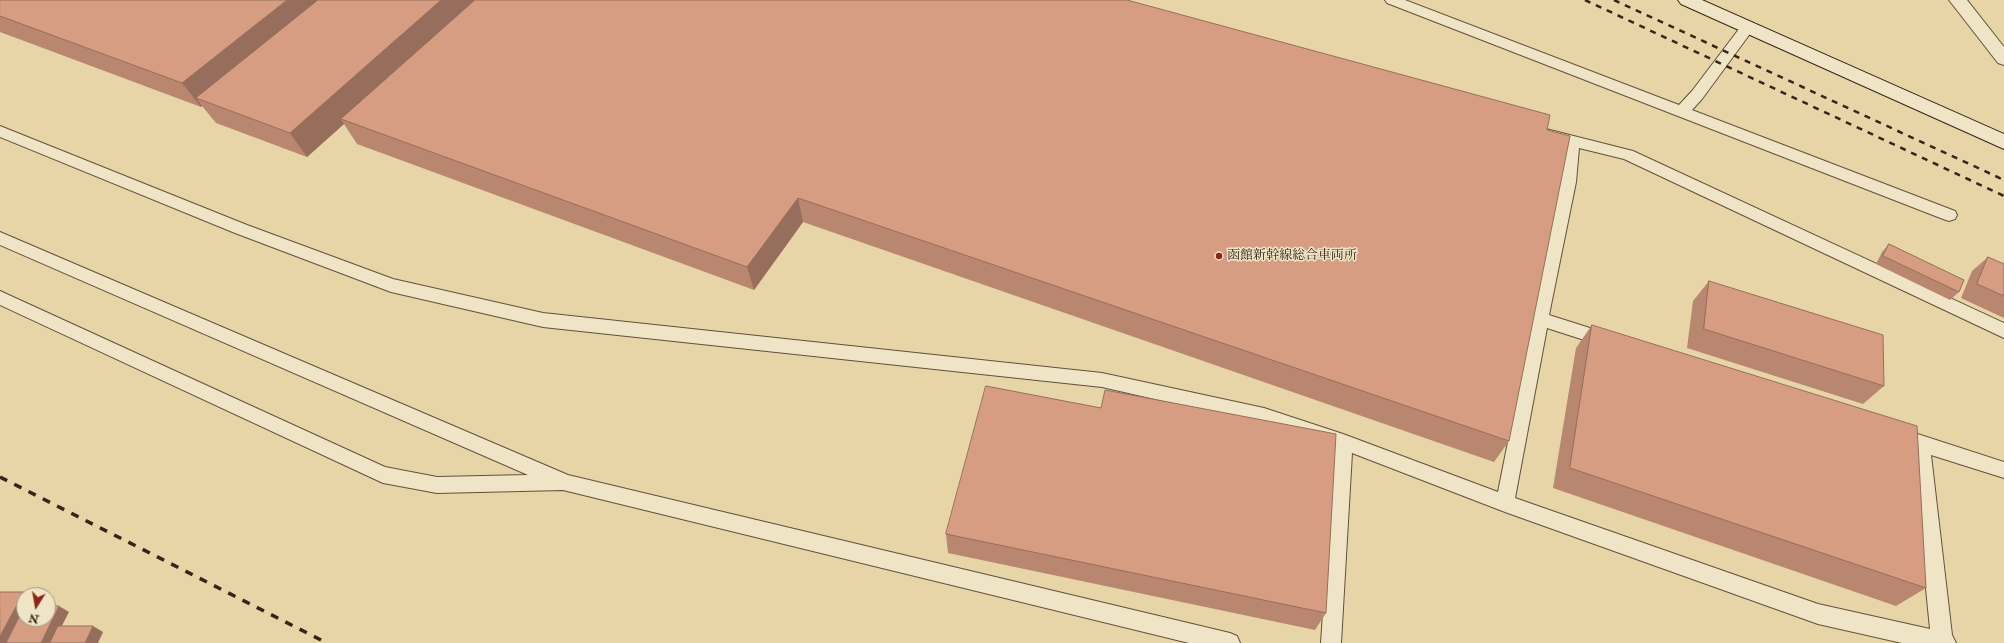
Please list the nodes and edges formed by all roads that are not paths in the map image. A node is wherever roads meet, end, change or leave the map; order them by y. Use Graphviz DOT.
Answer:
graph roads {
  1 [pos="1392,0"];
  2 [pos="1687,0"];
  3 [pos="1958,0"];
  4 [pos="1747,28"];
  5 [pos="2004,59"];
  6 [pos="1682,111"];
  7 [pos="0,131"];
  8 [pos="1533,131"];
  9 [pos="1572,141"];
  10 [pos="2004,142"];
  11 [pos="1949,215"];
  12 [pos="0,238"];
  13 [pos="0,298"];
  14 [pos="1540,319"];
  15 [pos="2004,331"];
  16 [pos="1622,346"];
  17 [pos="1884,430"];
  18 [pos="1344,442"];
  19 [pos="1921,443"];
  20 [pos="2004,470"];
  21 [pos="566,483"];
  22 [pos="1505,503"];
  23 [pos="1230,643"];
  24 [pos="1331,643"];
  25 [pos="1944,643"];
  1 -- 6 [label="lane"];
  2 -- 4 [label="street"];
  3 -- 5 [label="street"];
  4 -- 6 [label="lane"];
  4 -- 10 [label="street"];
  6 -- 11 [label="lane"];
  7 -- 18 [label="lane"];
  8 -- 9 [label="lane"];
  9 -- 14 [label="lane"];
  9 -- 15 [label="lane"];
  12 -- 21 [label="lane"];
  13 -- 21 [label="lane"];
  14 -- 16 [label="lane"];
  14 -- 22 [label="lane"];
  17 -- 19 [label="lane"];
  18 -- 22 [label="lane"];
  18 -- 24 [label="lane"];
  19 -- 20 [label="lane"];
  19 -- 25 [label="lane"];
  21 -- 23 [label="lane"];
  22 -- 25 [label="lane"];
}
